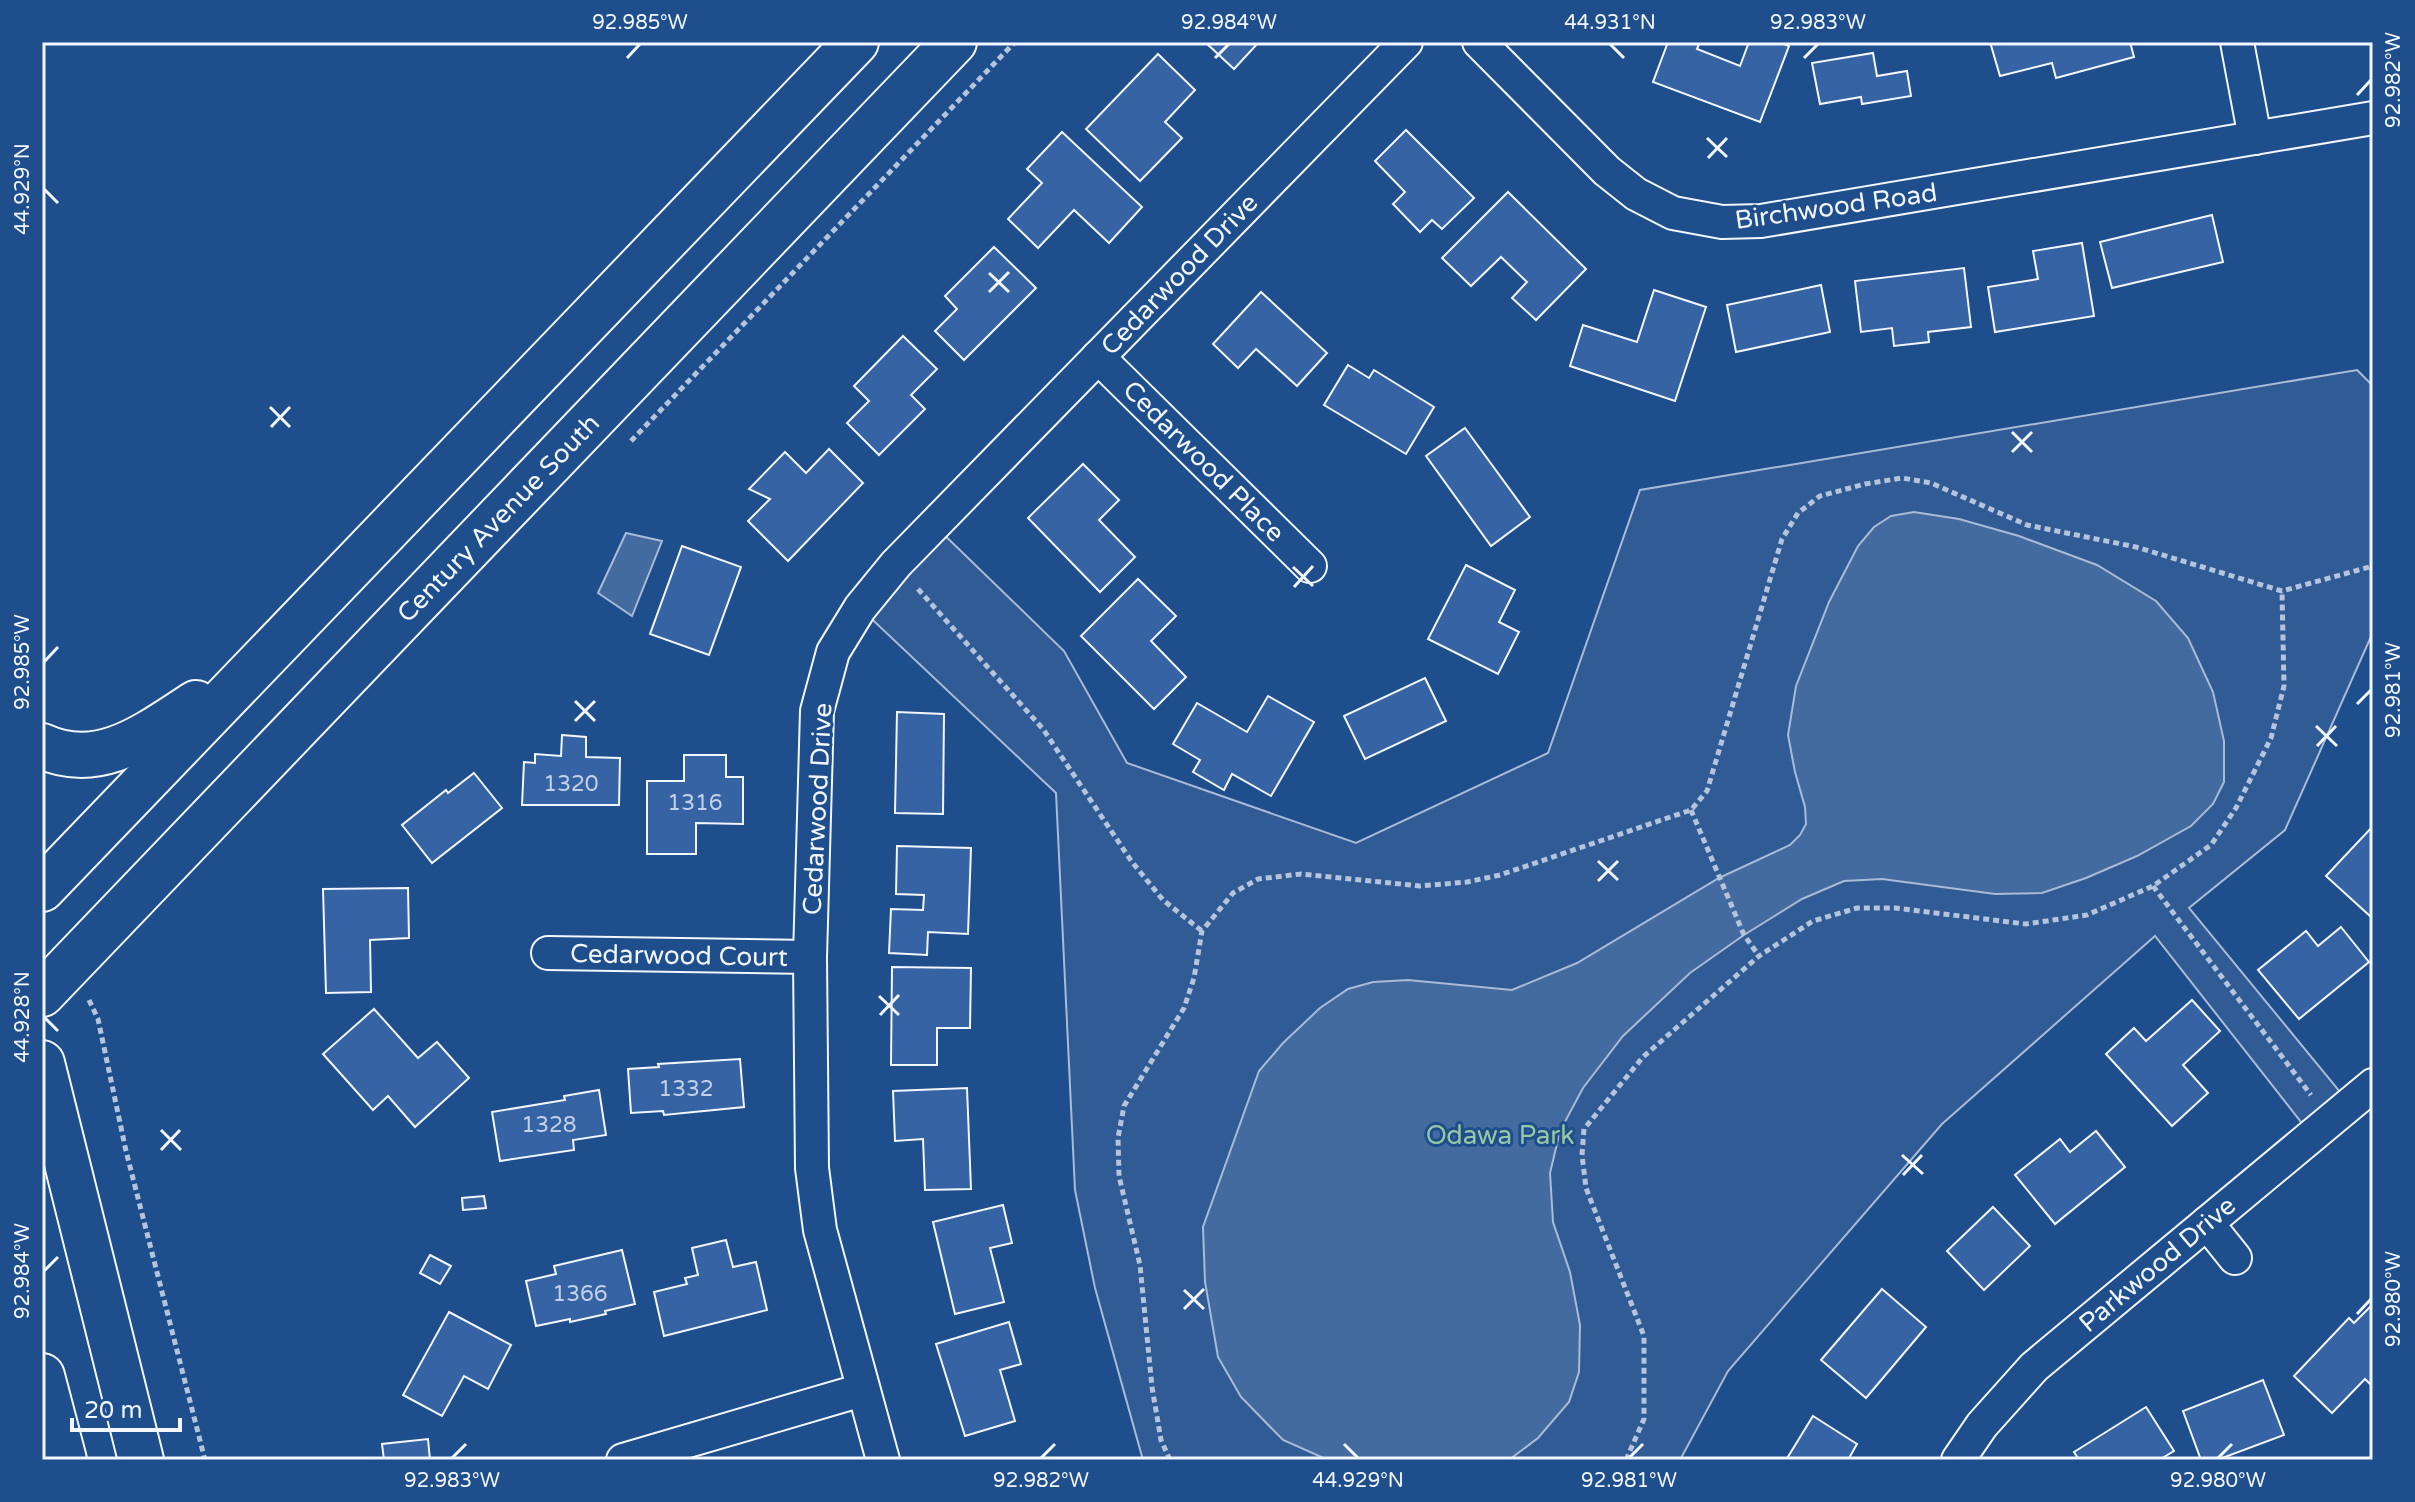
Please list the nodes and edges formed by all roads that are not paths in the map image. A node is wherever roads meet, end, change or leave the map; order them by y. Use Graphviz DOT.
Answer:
graph roads {
  1 [pos="856,42"];
  2 [pos="954,42"];
  3 [pos="1406,42"];
  4 [pos="1479,42"];
  5 [pos="2237,42"];
  6 [pos="2373,118"];
  7 [pos="2255,138"];
  8 [pos="1098,357"];
  9 [pos="1310,566"];
  10 [pos="259,662"];
  11 [pos="42,746"];
  12 [pos="42,889"];
  13 [pos="548,953"];
  14 [pos="810,957"];
  15 [pos="42,994"];
  16 [pos="42,1063"];
  17 [pos="2373,1085"];
  18 [pos="2207,1223"];
  19 [pos="2235,1258"];
  20 [pos="42,1376"];
  21 [pos="862,1390"];
  22 [pos="64,1460"];
  23 [pos="141,1460"];
  24 [pos="623,1460"];
  25 [pos="883,1460"];
  26 [pos="1958,1460"];
  1 -- 10 [label="main road"];
  2 -- 15 [label="main road, Century Avenue South"];
  3 -- 8 [label="street, Cedarwood Drive"];
  4 -- 7 [label="street, Birchwood Road"];
  5 -- 7 [label="street"];
  6 -- 7 [label="street, Birchwood Road"];
  8 -- 9 [label="street, Cedarwood Place"];
  8 -- 14 [label="street, Cedarwood Drive"];
  10 -- 11 [label="main road"];
  10 -- 12 [label="main road"];
  13 -- 14 [label="street, Cedarwood Court"];
  14 -- 21 [label="street, Cedarwood Drive"];
  16 -- 23 [label="main road"];
  17 -- 18 [label="street, Parkwood Drive"];
  18 -- 19 [label="street"];
  18 -- 26 [label="street, Parkwood Drive"];
  20 -- 22 [label="main road"];
  21 -- 24 [label="street"];
  21 -- 25 [label="street, Cedarwood Drive"];
}
